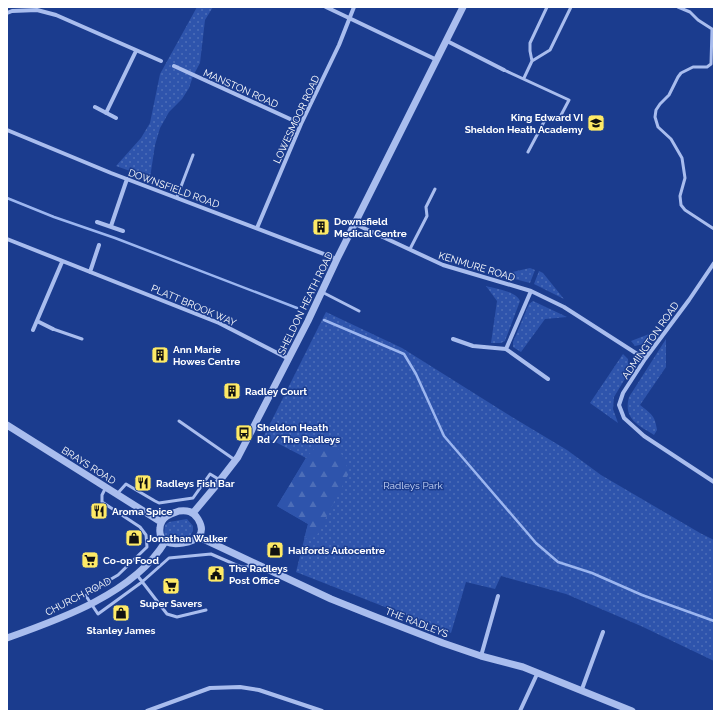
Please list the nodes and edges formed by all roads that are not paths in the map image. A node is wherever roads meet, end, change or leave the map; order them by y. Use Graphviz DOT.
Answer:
graph roads {
  1 [pos="326,7"];
  2 [pos="354,7"];
  3 [pos="463,7"];
  4 [pos="547,7"];
  5 [pos="571,7"];
  6 [pos="678,7"];
  7 [pos="7,13"];
  8 [pos="349,18"];
  9 [pos="447,41"];
  10 [pos="136,52"];
  11 [pos="437,60"];
  12 [pos="161,61"];
  13 [pos="532,61"];
  14 [pos="174,66"];
  15 [pos="504,70"];
  16 [pos="524,78"];
  17 [pos="95,107"];
  18 [pos="106,113"];
  19 [pos="116,118"];
  20 [pos="301,124"];
  21 [pos="7,130"];
  22 [pos="528,152"];
  23 [pos="193,155"];
  24 [pos="127,179"];
  25 [pos="436,189"];
  26 [pos="177,197"];
  27 [pos="98,222"];
  28 [pos="355,224"];
  29 [pos="111,226"];
  30 [pos="257,228"];
  31 [pos="714,229"];
  32 [pos="123,231"];
  33 [pos="7,239"];
  34 [pos="99,245"];
  35 [pos="410,250"];
  36 [pos="337,259"];
  37 [pos="62,262"];
  38 [pos="714,263"];
  39 [pos="90,272"];
  40 [pos="531,291"];
  41 [pos="322,292"];
  42 [pos="359,311"];
  43 [pos="37,321"];
  44 [pos="53,328"];
  45 [pos="33,330"];
  46 [pos="82,339"];
  47 [pos="453,339"];
  48 [pos="506,349"];
  49 [pos="289,359"];
  50 [pos="645,359"];
  51 [pos="548,379"];
  52 [pos="179,421"];
  53 [pos="7,425"];
  54 [pos="235,460"];
  55 [pos="220,480"];
  56 [pos="714,482"];
  57 [pos="106,487"];
  58 [pos="117,494"];
  59 [pos="193,513"];
  60 [pos="161,522"];
  61 [pos="199,537"];
  62 [pos="165,542"];
  63 [pos="254,562"];
  64 [pos="136,574"];
  65 [pos="142,582"];
  66 [pos="498,596"];
  67 [pos="90,604"];
  68 [pos="206,610"];
  69 [pos="603,632"];
  70 [pos="7,638"];
  71 [pos="481,656"];
  72 [pos="538,672"];
  73 [pos="582,690"];
  74 [pos="147,711"];
  75 [pos="322,711"];
  76 [pos="520,711"];
  77 [pos="632,711"];
  1 -- 8 [label="street"];
  2 -- 8 [label="street, LOWESMOOR ROAD"];
  3 -- 9 [label="street, SHELDON HEATH ROAD"];
  4 -- 13 [label="lane"];
  5 -- 13 [label="lane"];
  6 -- 31 [label="lane"];
  7 -- 10 [label="street"];
  8 -- 11 [label="street"];
  8 -- 20 [label="street, LOWESMOOR ROAD"];
  9 -- 11 [label="street, SHELDON HEATH ROAD"];
  9 -- 15 [label="street"];
  10 -- 12 [label="street"];
  10 -- 18 [label="street"];
  11 -- 28 [label="street, SHELDON HEATH ROAD"];
  13 -- 16 [label="lane"];
  14 -- 20 [label="street, MANSTON ROAD"];
  15 -- 16 [label="lane"];
  16 -- 22 [label="lane"];
  17 -- 18 [label="street"];
  18 -- 19 [label="street"];
  20 -- 30 [label="street, LOWESMOOR ROAD"];
  21 -- 24 [label="street, DOWNSFIELD ROAD"];
  23 -- 26 [label="lane"];
  24 -- 26 [label="street, DOWNSFIELD ROAD"];
  24 -- 29 [label="street"];
  25 -- 35 [label="lane"];
  26 -- 30 [label="street, DOWNSFIELD ROAD"];
  27 -- 29 [label="street"];
  28 -- 35 [label="street, KENMURE ROAD"];
  28 -- 36 [label="street, SHELDON HEATH ROAD"];
  29 -- 32 [label="street"];
  30 -- 36 [label="street, DOWNSFIELD ROAD"];
  33 -- 37 [label="street, PLATT BROOK WAY"];
  34 -- 39 [label="street"];
  35 -- 40 [label="street, KENMURE ROAD"];
  36 -- 41 [label="street, SHELDON HEATH ROAD"];
  37 -- 39 [label="street, PLATT BROOK WAY"];
  37 -- 43 [label="street"];
  38 -- 50 [label="street, ADMINGTON ROAD"];
  39 -- 49 [label="street, PLATT BROOK WAY"];
  40 -- 48 [label="street"];
  40 -- 50 [label="street, KENMURE ROAD"];
  41 -- 42 [label="lane"];
  41 -- 49 [label="street, SHELDON HEATH ROAD"];
  43 -- 44 [label="street"];
  43 -- 45 [label="street"];
  44 -- 46 [label="lane"];
  47 -- 48 [label="street"];
  48 -- 51 [label="street"];
  49 -- 54 [label="street, SHELDON HEATH ROAD"];
  50 -- 56 [label="street, ADMINGTON ROAD"];
  52 -- 54 [label="lane"];
  53 -- 57 [label="street, BRAYS ROAD"];
  54 -- 55 [label="street, SHELDON HEATH ROAD"];
  55 -- 58 [label="lane"];
  55 -- 59 [label="street, SHELDON HEATH ROAD"];
  57 -- 58 [label="street, BRAYS ROAD"];
  57 -- 67 [label="lane"];
  58 -- 60 [label="street, BRAYS ROAD"];
  59 -- 60 [label="street"];
  59 -- 61 [label="street"];
  60 -- 62 [label="street"];
  61 -- 62 [label="street"];
  61 -- 63 [label="street, THE RADLEYS"];
  62 -- 64 [label="street, CHURCH ROAD"];
  63 -- 65 [label="lane"];
  63 -- 71 [label="street, THE RADLEYS"];
  64 -- 65 [label="lane"];
  64 -- 67 [label="street, CHURCH ROAD"];
  65 -- 67 [label="lane"];
  65 -- 68 [label="lane"];
  66 -- 71 [label="street"];
  67 -- 70 [label="street, CHURCH ROAD"];
  69 -- 73 [label="street"];
  71 -- 72 [label="street, THE RADLEYS"];
  72 -- 73 [label="street, THE RADLEYS"];
  72 -- 76 [label="street"];
  73 -- 77 [label="street, THE RADLEYS"];
  74 -- 75 [label="street"];
}
